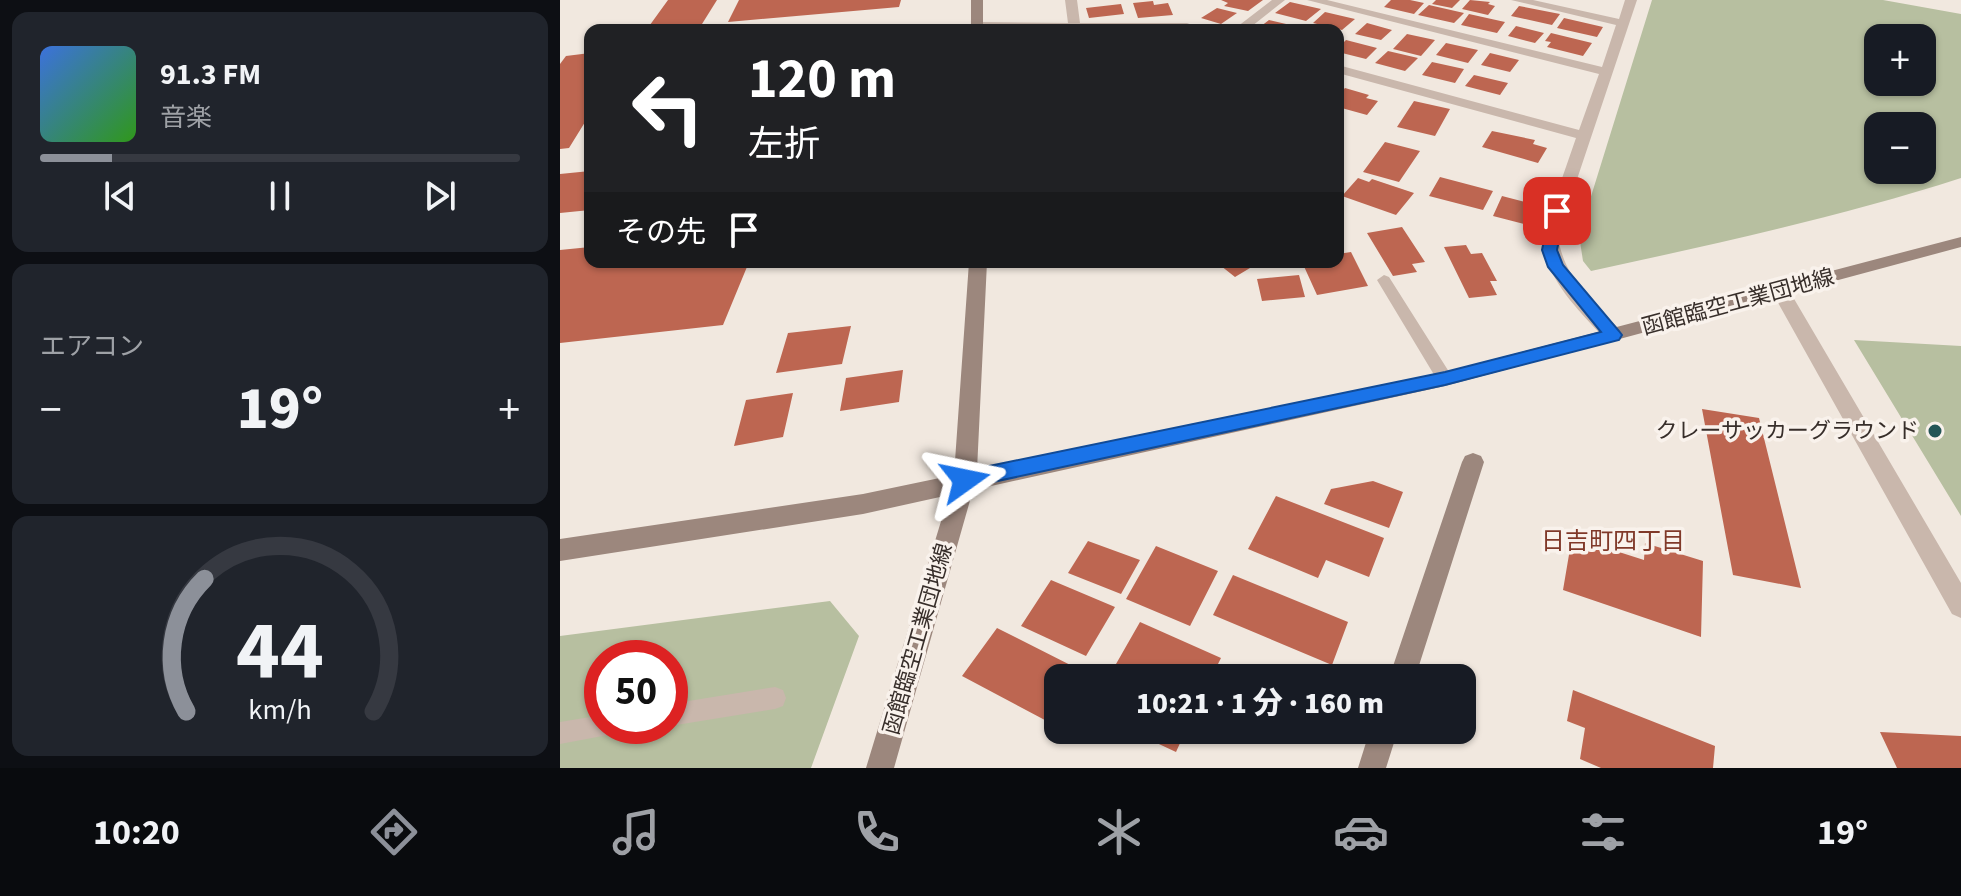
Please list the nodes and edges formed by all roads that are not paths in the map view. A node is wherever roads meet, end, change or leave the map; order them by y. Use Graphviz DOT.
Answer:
graph roads {
  1 [pos="977,0"];
  2 [pos="1071,0"];
  3 [pos="1279,0"];
  4 [pos="1313,0"];
  5 [pos="1517,0"];
  6 [pos="1631,0"];
  7 [pos="1623,23"];
  8 [pos="977,24"];
  9 [pos="1074,24"];
  10 [pos="1247,24"];
  11 [pos="1344,71"];
  12 [pos="1607,72"];
  13 [pos="1584,136"];
  14 [pos="1961,242"];
  15 [pos="978,268"];
  16 [pos="1384,280"];
  17 [pos="1781,292"];
  18 [pos="1613,335"];
  19 [pos="1445,379"];
  20 [pos="1473,462"];
  21 [pos="965,480"];
  22 [pos="560,550"];
  23 [pos="1961,606"];
  24 [pos="1407,664"];
  25 [pos="775,698"];
  26 [pos="688,712"];
  27 [pos="584,729"];
  28 [pos="560,733"];
  29 [pos="1380,744"];
  30 [pos="880,768"];
  31 [pos="1372,768"];
  1 -- 8 [label="main road"];
  2 -- 9 [label="street"];
  3 -- 10 [label="street"];
  4 -- 12 [label="street"];
  5 -- 7 [label="street"];
  6 -- 7 [label="street"];
  7 -- 12 [label="street"];
  11 -- 13 [label="street"];
  12 -- 13 [label="street"];
  13 -- 18 [label="street"];
  14 -- 17 [label="main road, 函館臨空工業団地線"];
  15 -- 21 [label="main road"];
  16 -- 19 [label="lane"];
  17 -- 18 [label="main road, 函館臨空工業団地線"];
  17 -- 23 [label="street"];
  18 -- 19 [label="main road, 函館臨空工業団地線"];
  19 -- 21 [label="main road, 函館臨空工業団地線"];
  20 -- 24 [label="main road"];
  21 -- 22 [label="main road"];
  21 -- 30 [label="main road, 函館臨空工業団地線"];
  25 -- 26 [label="lane"];
  27 -- 28 [label="lane"];
  29 -- 31 [label="main road"];
}
